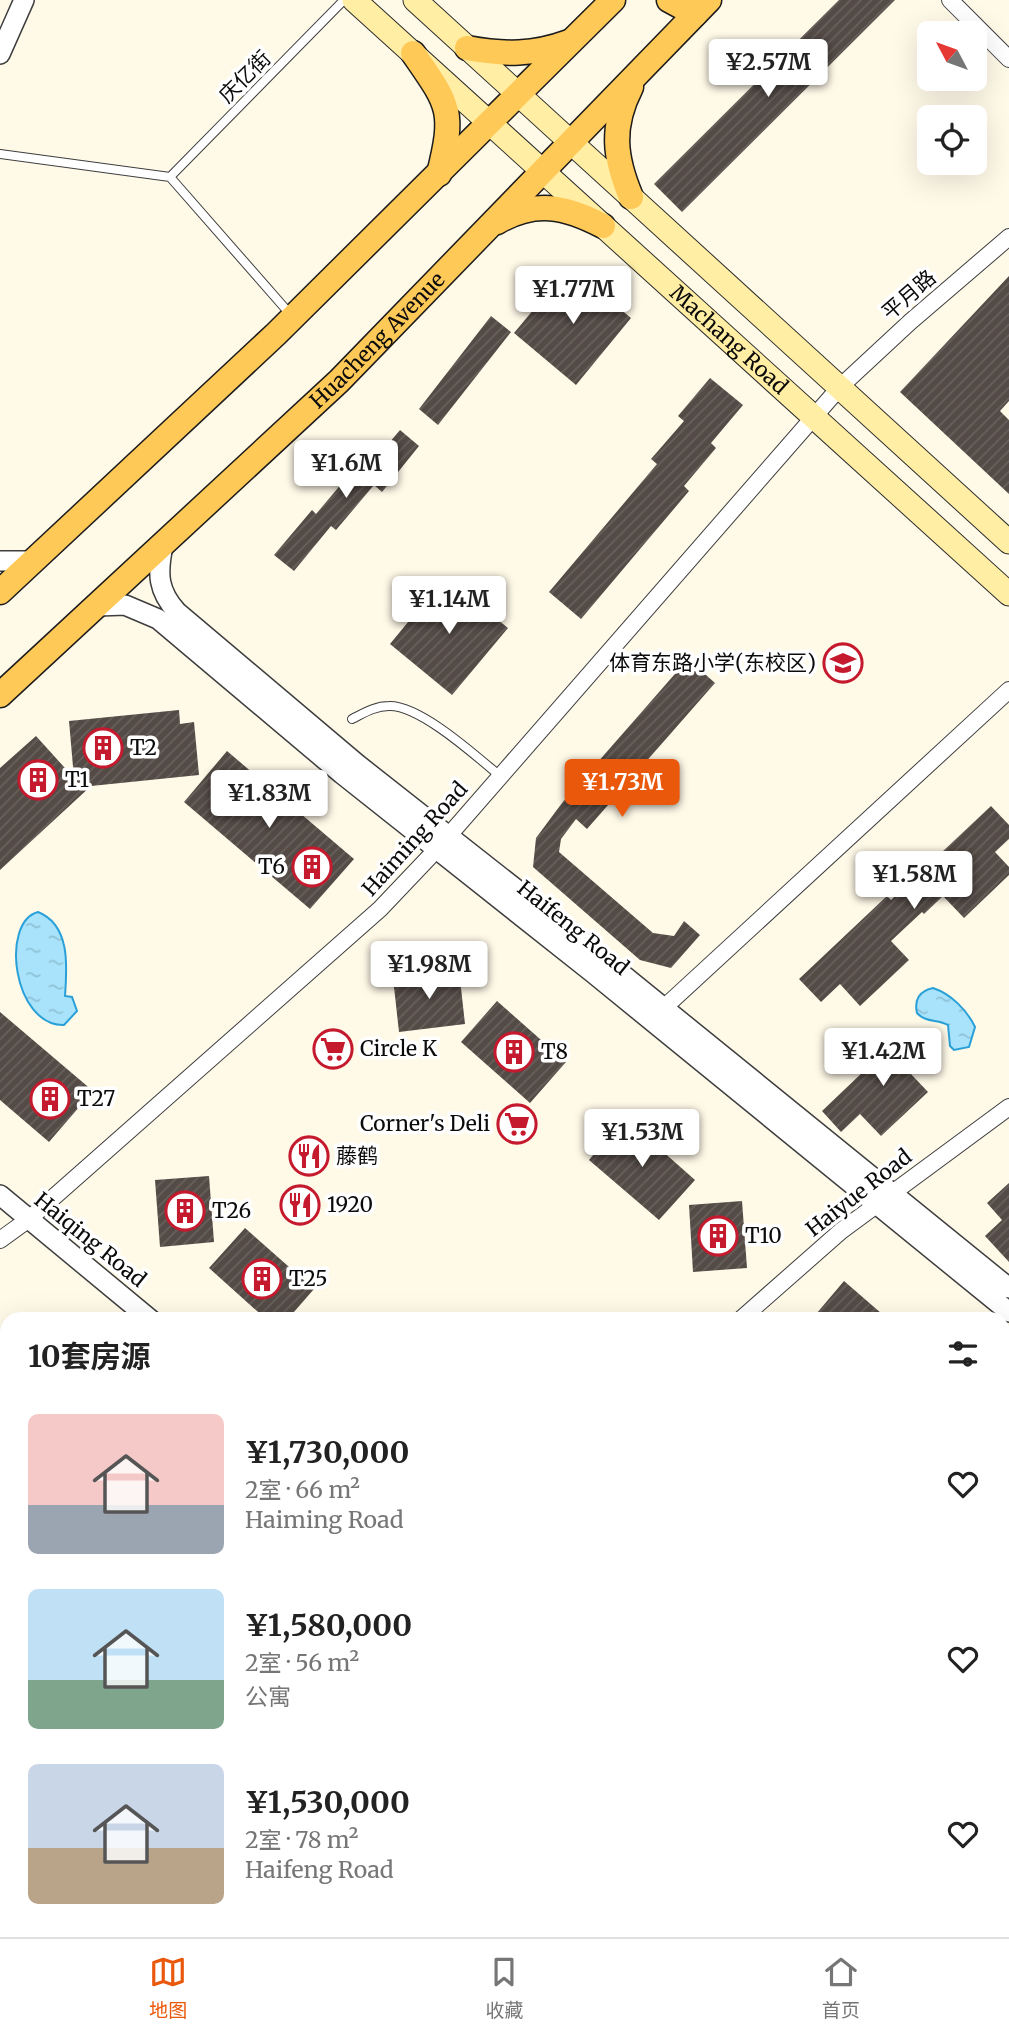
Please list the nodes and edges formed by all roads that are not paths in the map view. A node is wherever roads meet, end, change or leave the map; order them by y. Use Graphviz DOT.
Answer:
graph roads {
  1 [pos="24,0"];
  2 [pos="352,0"];
  3 [pos="415,0"];
  4 [pos="613,0"];
  5 [pos="669,0"];
  6 [pos="950,0"];
  7 [pos="702,7"];
  8 [pos="573,40"];
  9 [pos="467,48"];
  10 [pos="413,53"];
  11 [pos="0,54"];
  12 [pos="1009,59"];
  13 [pos="639,72"];
  14 [pos="519,95"];
  15 [pos="491,124"];
  16 [pos="570,141"];
  17 [pos="0,154"];
  18 [pos="542,171"];
  19 [pos="439,176"];
  20 [pos="170,177"];
  21 [pos="631,197"];
  22 [pos="603,226"];
  23 [pos="484,229"];
  24 [pos="1009,237"];
  25 [pos="292,316"];
  26 [pos="840,387"];
  27 [pos="813,416"];
  28 [pos="1009,542"];
  29 [pos="163,546"];
  30 [pos="0,561"];
  31 [pos="33,561"];
  32 [pos="0,592"];
  33 [pos="1009,594"];
  34 [pos="98,606"];
  35 [pos="1009,690"];
  36 [pos="0,695"];
  37 [pos="352,719"];
  38 [pos="500,776"];
  39 [pos="443,843"];
  40 [pos="657,1014"];
  41 [pos="1009,1107"];
  42 [pos="0,1195"];
  43 [pos="883,1199"];
  44 [pos="29,1219"];
  45 [pos="0,1240"];
  46 [pos="1009,1288"];
  47 [pos="141,1312"];
  48 [pos="749,1312"];
  49 [pos="1009,1312"];
  1 -- 11 [label="street"];
  2 -- 10 [label="main road, Machang Road"];
  2 -- 20 [label="lane, 庆亿街"];
  3 -- 9 [label="main road, Machang Road"];
  4 -- 8 [label="main road"];
  5 -- 7 [label="main road"];
  6 -- 12 [label="street"];
  7 -- 13 [label="main road, Huacheng Avenue"];
  8 -- 9 [label="main road"];
  8 -- 14 [label="main road"];
  9 -- 14 [label="main road, Machang Road"];
  10 -- 15 [label="main road, Machang Road"];
  10 -- 19 [label="main road"];
  13 -- 16 [label="main road, Huacheng Avenue"];
  13 -- 21 [label="main road"];
  14 -- 15 [label="main road"];
  14 -- 16 [label="main road, Machang Road"];
  15 -- 18 [label="main road, Machang Road"];
  15 -- 19 [label="main road"];
  16 -- 18 [label="main road, Huacheng Avenue"];
  16 -- 21 [label="main road, Machang Road"];
  17 -- 20 [label="lane"];
  18 -- 22 [label="main road, Machang Road"];
  18 -- 23 [label="main road, Huacheng Avenue"];
  19 -- 31 [label="main road"];
  20 -- 25 [label="lane"];
  21 -- 26 [label="main road, Machang Road"];
  22 -- 23 [label="main road"];
  22 -- 27 [label="main road, Machang Road"];
  23 -- 29 [label="main road, Huacheng Avenue"];
  24 -- 26 [label="street, 平月路"];
  26 -- 27 [label="street, 平月路"];
  26 -- 28 [label="main road, Machang Road"];
  27 -- 33 [label="main road, Machang Road"];
  27 -- 38 [label="street, Haiming Road"];
  29 -- 34 [label="main road, Huacheng Avenue"];
  29 -- 39 [label="street, Haifeng Road"];
  30 -- 31 [label="street"];
  31 -- 32 [label="main road"];
  34 -- 36 [label="main road, Huacheng Avenue"];
  34 -- 39 [label="street, Haifeng Road"];
  35 -- 40 [label="street"];
  37 -- 38 [label="lane"];
  38 -- 39 [label="street, Haiming Road"];
  39 -- 40 [label="street, Haifeng Road"];
  39 -- 44 [label="street, Haiming Road"];
  40 -- 43 [label="street, Haifeng Road"];
  41 -- 43 [label="street, Haiyue Road"];
  42 -- 44 [label="street, Haiqing Road"];
  43 -- 46 [label="street, Haifeng Road"];
  43 -- 48 [label="street, Haiyue Road"];
  43 -- 49 [label="street, Haifeng Road"];
  44 -- 45 [label="street, Haiming Road"];
  44 -- 47 [label="street, Haiqing Road"];
}
